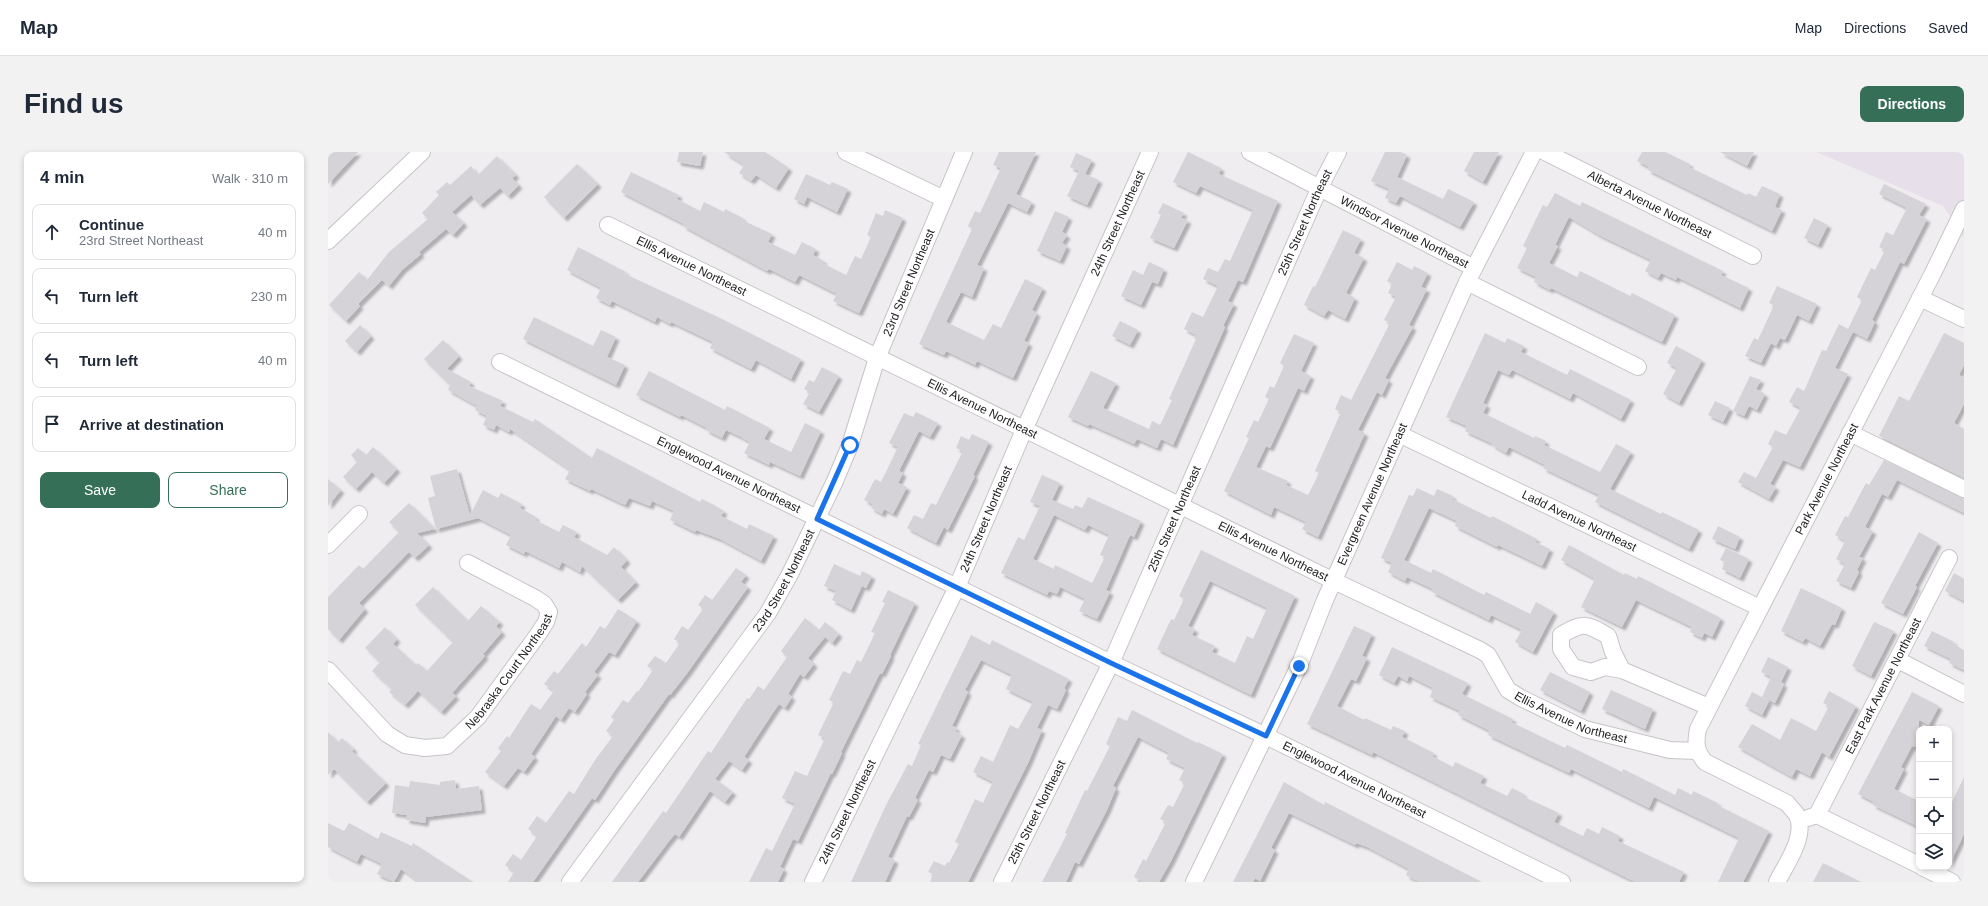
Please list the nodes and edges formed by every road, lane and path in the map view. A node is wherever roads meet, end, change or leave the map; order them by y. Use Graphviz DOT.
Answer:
graph roads {
  1 [pos="422,152"];
  2 [pos="846,152"];
  3 [pos="964,152"];
  4 [pos="1150,152"];
  5 [pos="1250,152"];
  6 [pos="1338,152"];
  7 [pos="1534,152"];
  8 [pos="1545,152"];
  9 [pos="1319,189"];
  10 [pos="944,199"];
  11 [pos="1963,212"];
  12 [pos="608,224"];
  13 [pos="328,241"];
  14 [pos="1753,256"];
  15 [pos="1471,275"];
  16 [pos="1920,298"];
  17 [pos="1964,319"];
  18 [pos="877,358"];
  19 [pos="500,362"];
  20 [pos="1638,367"];
  21 [pos="1024,430"];
  22 [pos="1850,433"];
  23 [pos="1399,434"];
  24 [pos="1964,489"];
  25 [pos="1179,505"];
  26 [pos="359,514"];
  27 [pos="817,519"];
  28 [pos="328,545"];
  29 [pos="1949,558"];
  30 [pos="468,563"];
  31 [pos="1334,581"];
  32 [pos="957,587"];
  33 [pos="1760,608"];
  34 [pos="1898,660"];
  35 [pos="1111,663"];
  36 [pos="328,670"];
  37 [pos="1622,670"];
  38 [pos="1964,694"];
  39 [pos="1709,707"];
  40 [pos="1266,736"];
  41 [pos="1697,750"];
  42 [pos="1818,815"];
  43 [pos="1799,822"];
  44 [pos="1916,864"];
  45 [pos="1928,870"];
  46 [pos="570,882"];
  47 [pos="813,882"];
  48 [pos="1002,882"];
  49 [pos="1194,882"];
  50 [pos="1562,882"];
  51 [pos="1777,882"];
  52 [pos="1952,882"];
  1 -- 13 [label="street"];
  2 -- 10 [label="street"];
  3 -- 10 [label="street, 23rd Street Northeast"];
  4 -- 21 [label="street, 24th Street Northeast"];
  5 -- 9 [label="street, Windsor Avenue Northeast"];
  6 -- 9 [label="street, 25th Street Northeast"];
  7 -- 15 [label="street, Evergreen Avenue Northeast"];
  8 -- 14 [label="street, Alberta Avenue Northeast"];
  9 -- 15 [label="street, Windsor Avenue Northeast"];
  9 -- 25 [label="street, 25th Street Northeast"];
  10 -- 18 [label="street, 23rd Street Northeast"];
  11 -- 16 [label="street, Park Avenue Northeast"];
  12 -- 18 [label="street, Ellis Avenue Northeast"];
  15 -- 20 [label="street, Windsor Avenue Northeast"];
  15 -- 23 [label="street, Evergreen Avenue Northeast"];
  16 -- 17 [label="street"];
  16 -- 22 [label="street, Park Avenue Northeast"];
  18 -- 21 [label="street, Ellis Avenue Northeast"];
  18 -- 27 [label="street, 23rd Street Northeast"];
  19 -- 27 [label="street, Englewood Avenue Northeast"];
  21 -- 25 [label="street, Ellis Avenue Northeast"];
  21 -- 32 [label="street, 24th Street Northeast"];
  22 -- 24 [label="street"];
  22 -- 33 [label="street, Park Avenue Northeast"];
  23 -- 31 [label="street, Evergreen Avenue Northeast"];
  23 -- 33 [label="street, Ladd Avenue Northeast"];
  25 -- 31 [label="street, Ellis Avenue Northeast"];
  25 -- 35 [label="street, 25th Street Northeast"];
  26 -- 28 [label="street"];
  27 -- 32 [label="street, Englewood Avenue Northeast"];
  27 -- 46 [label="street, 23rd Street Northeast"];
  29 -- 34 [label="street, East Park Avenue Northeast"];
  30 -- 36 [label="street, Nebraska Court Northeast"];
  31 -- 40 [label="street, Evergreen Avenue Northeast"];
  31 -- 41 [label="street, Ellis Avenue Northeast"];
  32 -- 35 [label="street, Englewood Avenue Northeast"];
  32 -- 47 [label="street, 24th Street Northeast"];
  33 -- 39 [label="street, Park Avenue Northeast"];
  34 -- 38 [label="street"];
  34 -- 42 [label="street, East Park Avenue Northeast"];
  35 -- 40 [label="street, Englewood Avenue Northeast"];
  35 -- 48 [label="street, 25th Street Northeast"];
  37 -- 39 [label="street"];
  39 -- 41 [label="street, Park Avenue Northeast"];
  40 -- 49 [label="street, Evergreen Avenue Northeast"];
  40 -- 50 [label="street, Englewood Avenue Northeast"];
  41 -- 43 [label="street"];
  42 -- 43 [label="street"];
  42 -- 44 [label="street"];
  43 -- 51 [label="street"];
  45 -- 52 [label="street"];
}
